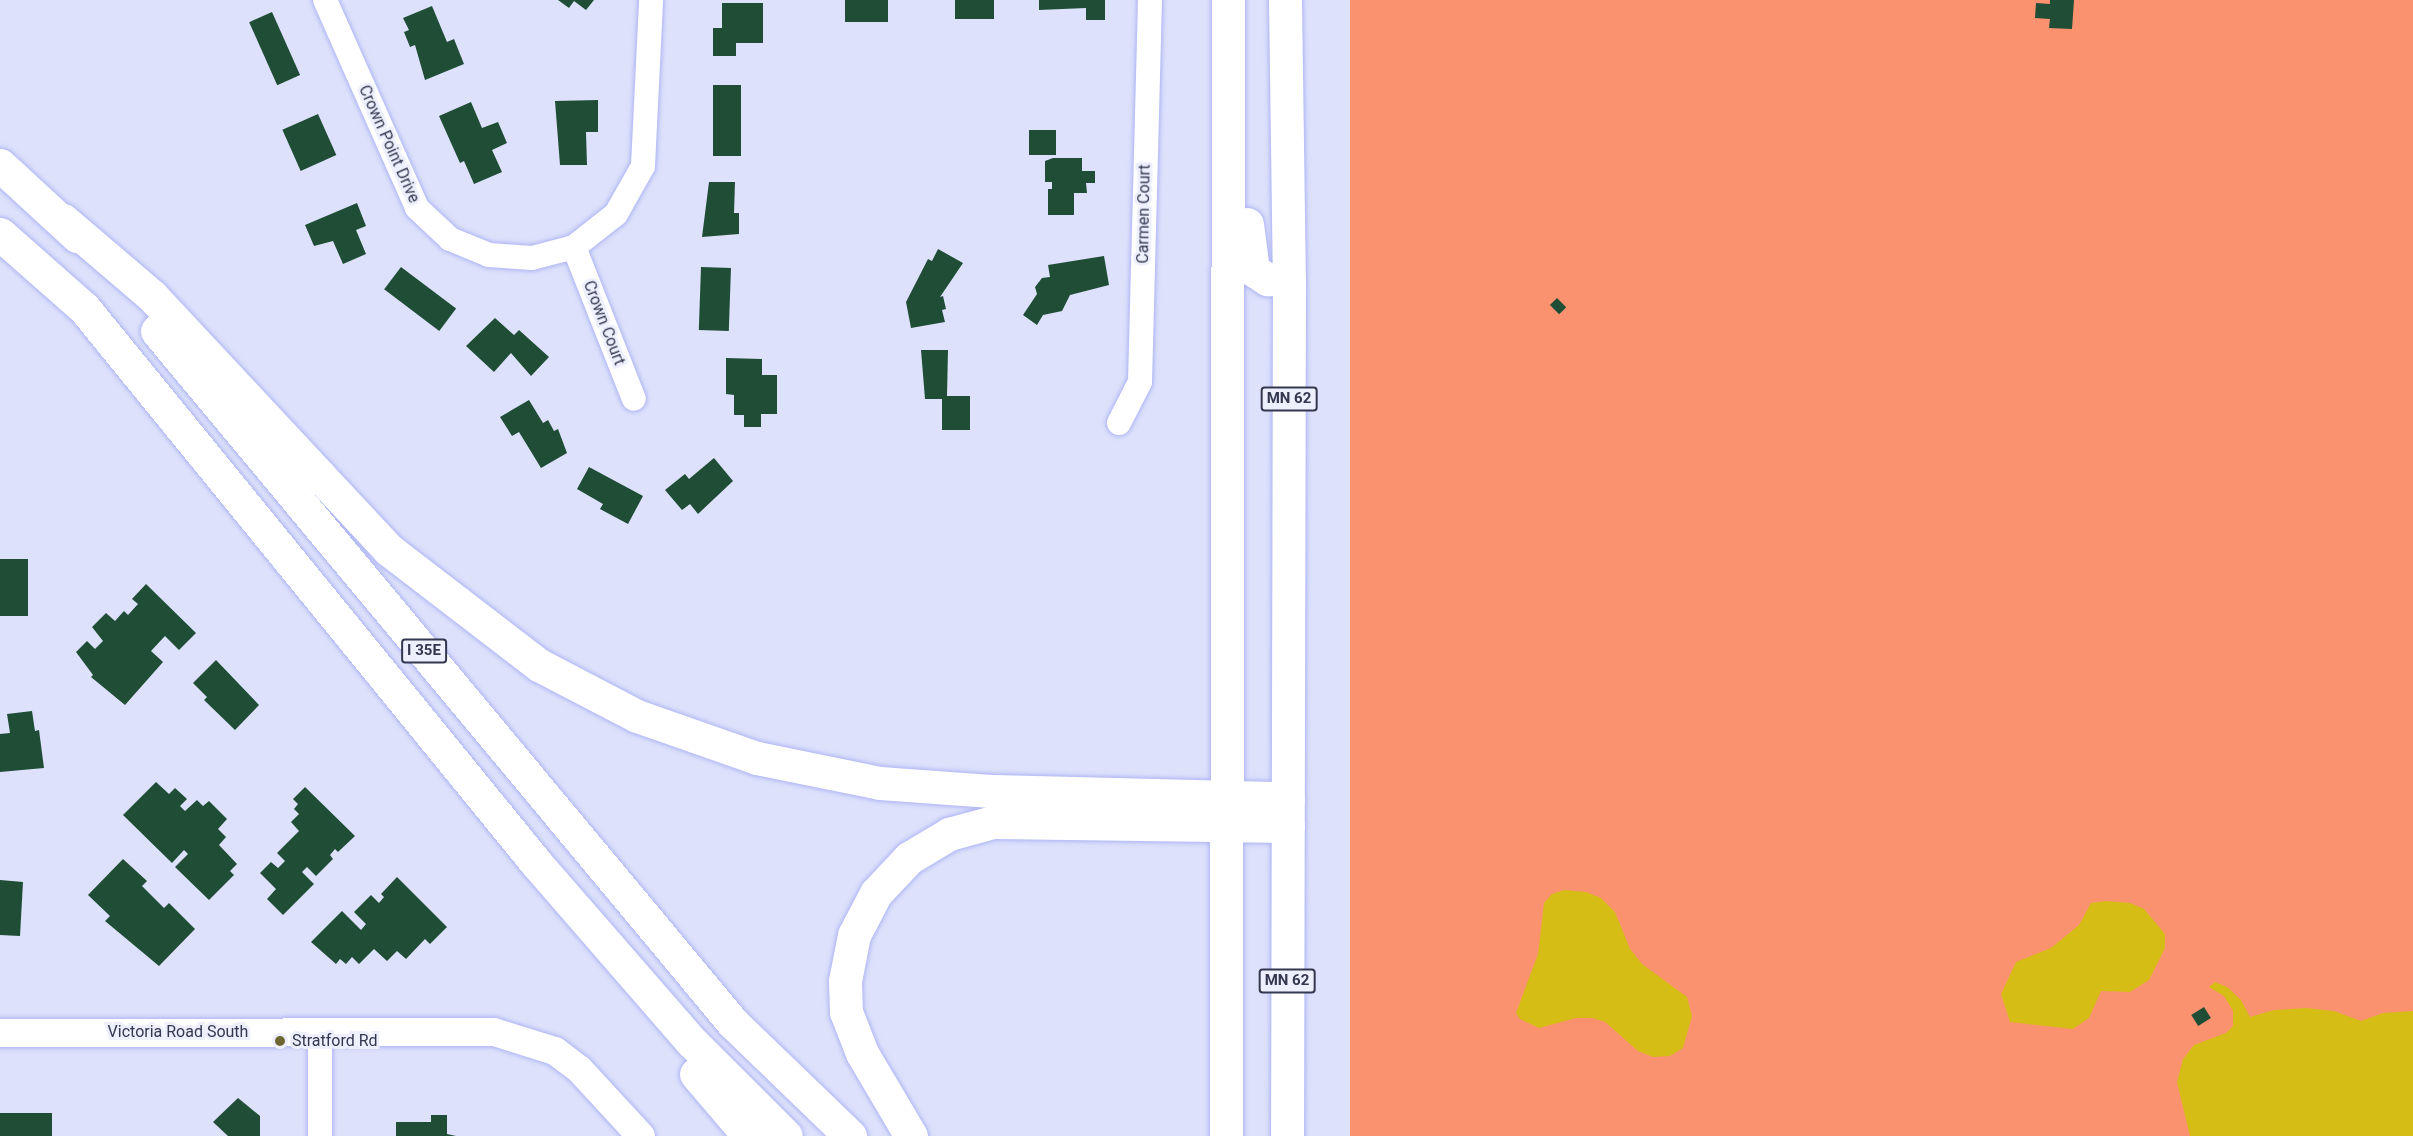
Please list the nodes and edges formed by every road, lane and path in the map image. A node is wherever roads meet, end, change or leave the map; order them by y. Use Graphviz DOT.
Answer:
graph roads {
  1 [pos="325,0"];
  2 [pos="651,0"];
  3 [pos="1150,0"];
  4 [pos="1228,0"];
  5 [pos="1244,0"];
  6 [pos="1278,0"];
  7 [pos="1285,0"];
  8 [pos="1285,64"];
  9 [pos="0,165"];
  10 [pos="63,220"];
  11 [pos="0,234"];
  12 [pos="574,246"];
  13 [pos="1289,280"];
  14 [pos="634,399"];
  15 [pos="1119,423"];
  16 [pos="1227,812"];
  17 [pos="1288,812"];
  18 [pos="537,864"];
  19 [pos="320,1032"];
  20 [pos="0,1033"];
  21 [pos="320,1136"];
  22 [pos="641,1136"];
  23 [pos="749,1136"];
  24 [pos="786,1136"];
  25 [pos="850,1136"];
  26 [pos="911,1136"];
  27 [pos="1226,1136"];
  28 [pos="1287,1136"];
  1 -- 12 [label="street, Crown Point Drive"];
  2 -- 12 [label="street, Crown Point Drive"];
  3 -- 15 [label="street, Carmen Court"];
  4 -- 16 [label="highway"];
  5 -- 13 [label="highway"];
  6 -- 8 [label="highway"];
  7 -- 8 [label="highway, MN 62"];
  8 -- 13 [label="highway, MN 62"];
  9 -- 10 [label="highway, I 35E"];
  10 -- 16 [label="highway"];
  10 -- 25 [label="highway, I 35E"];
  11 -- 18 [label="highway, I 35E"];
  12 -- 14 [label="street, Crown Court"];
  13 -- 17 [label="highway, MN 62"];
  16 -- 17 [label="highway"];
  16 -- 26 [label="highway"];
  16 -- 27 [label="highway"];
  17 -- 28 [label="highway, MN 62"];
  18 -- 23 [label="highway"];
  18 -- 24 [label="highway, I 35E"];
  19 -- 20 [label="street, Victoria Road South"];
  19 -- 21 [label="street"];
  19 -- 22 [label="street, Victoria Road South"];
}
